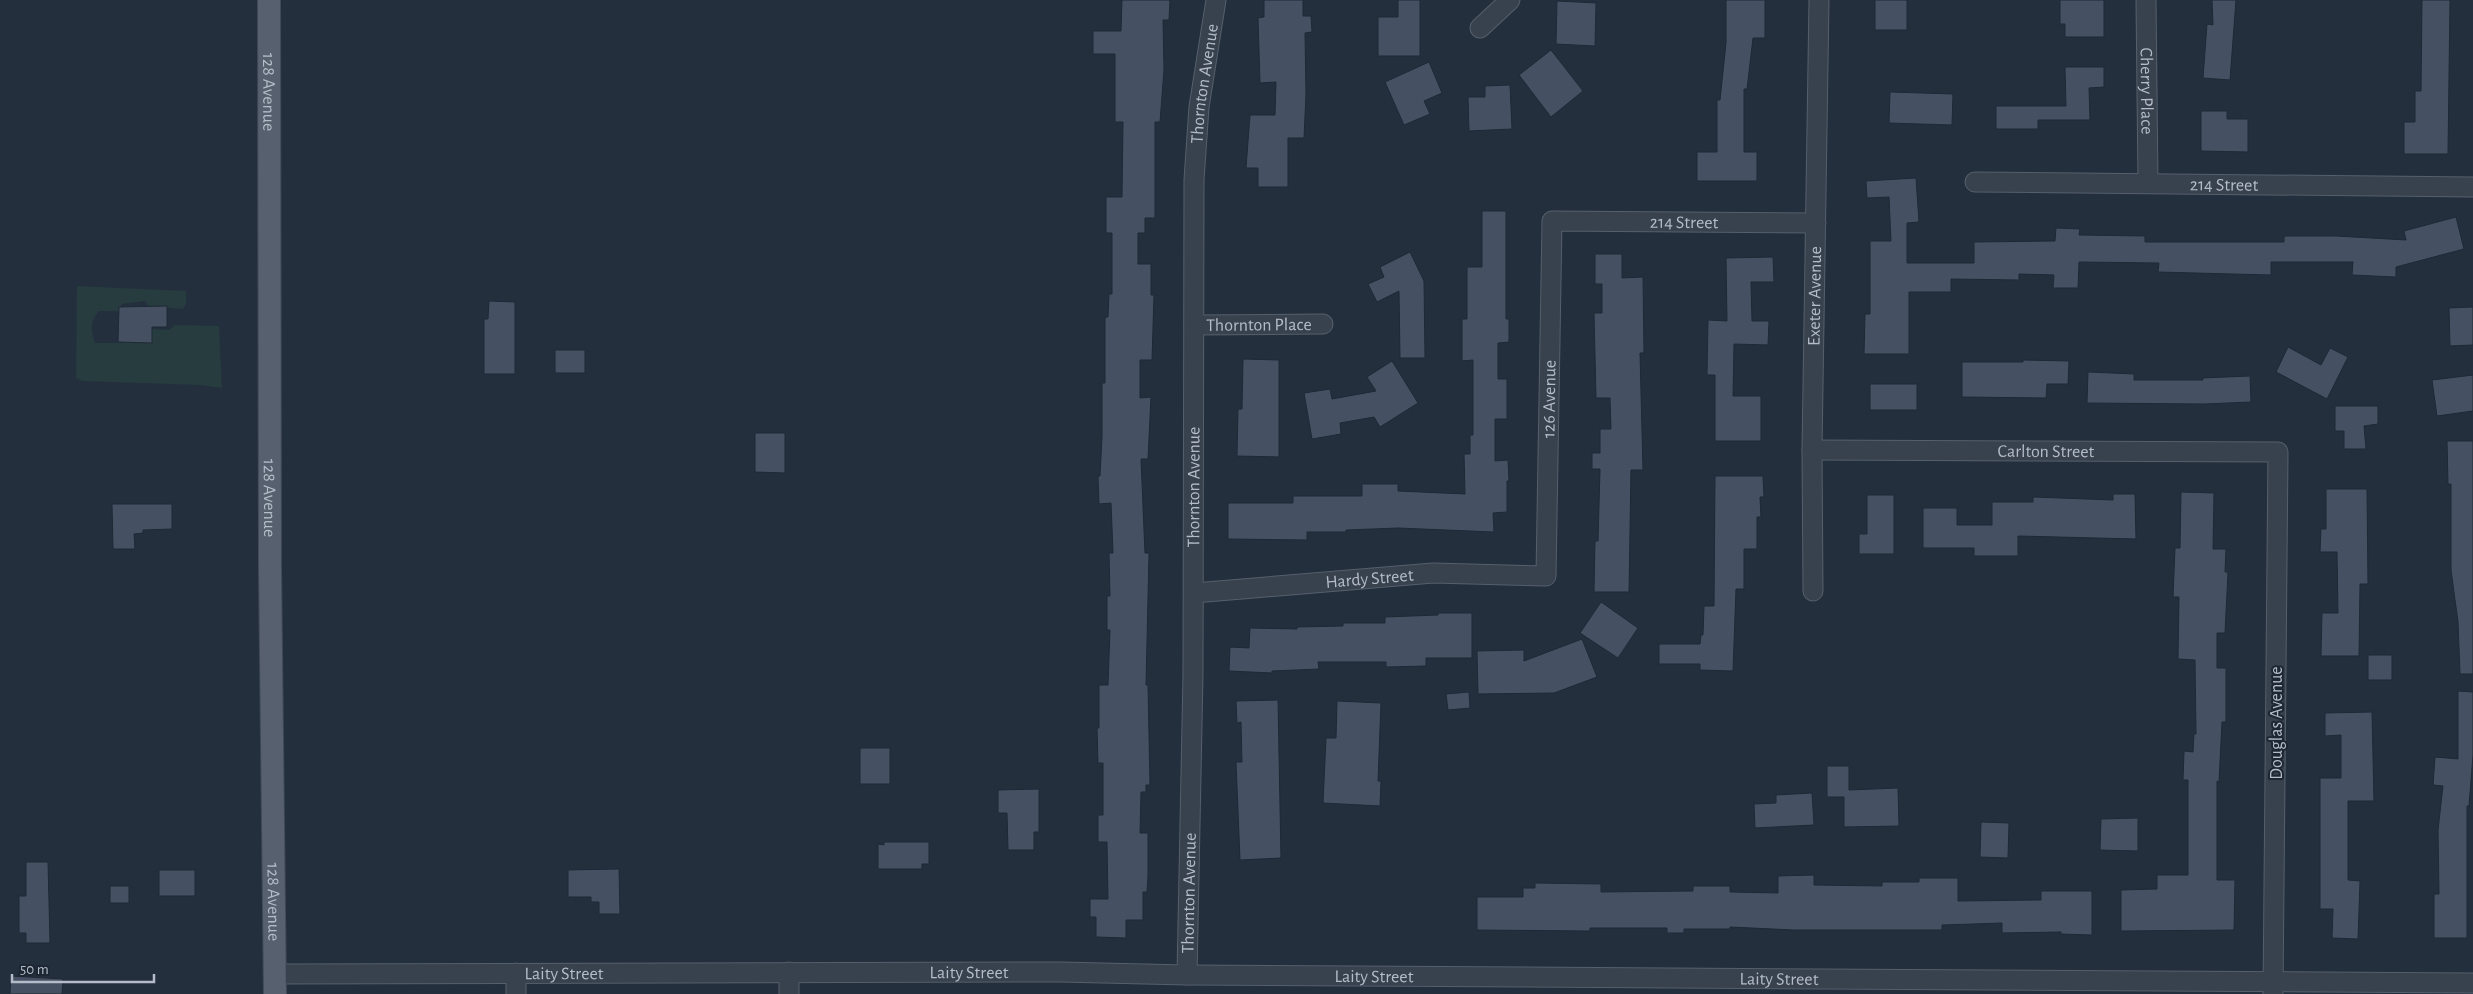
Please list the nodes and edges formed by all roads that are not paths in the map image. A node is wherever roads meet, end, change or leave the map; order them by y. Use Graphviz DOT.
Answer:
graph roads {
  1 [pos="269,0"];
  2 [pos="1216,0"];
  3 [pos="1510,0"];
  4 [pos="1819,0"];
  5 [pos="2146,0"];
  6 [pos="1480,28"];
  7 [pos="1975,182"];
  8 [pos="2148,183"];
  9 [pos="2473,187"];
  10 [pos="1552,221"];
  11 [pos="1816,223"];
  12 [pos="1322,324"];
  13 [pos="1194,325"];
  14 [pos="1812,450"];
  15 [pos="2278,452"];
  16 [pos="1546,576"];
  17 [pos="1813,591"];
  18 [pos="1194,593"];
  19 [pos="789,972"];
  20 [pos="516,973"];
  21 [pos="1187,976"];
  22 [pos="2473,983"];
  23 [pos="275,984"];
  24 [pos="2274,988"];
  25 [pos="516,994"];
  26 [pos="789,994"];
  1 -- 23 [label="main road, 128 Avenue"];
  2 -- 13 [label="street, Thornton Avenue"];
  3 -- 6 [label="street"];
  4 -- 11 [label="street, Exeter Avenue"];
  5 -- 8 [label="street, Cherry Place"];
  7 -- 8 [label="street, 214 Street"];
  8 -- 9 [label="street, 214 Street"];
  10 -- 11 [label="street, 214 Street"];
  10 -- 16 [label="street, 126 Avenue"];
  11 -- 14 [label="street, Exeter Avenue"];
  12 -- 13 [label="street, Thornton Place"];
  13 -- 18 [label="street, Thornton Avenue"];
  14 -- 15 [label="street, Carlton Street"];
  14 -- 17 [label="street, Exeter Avenue"];
  15 -- 24 [label="street, Douglas Avenue"];
  16 -- 18 [label="street, Hardy Street"];
  18 -- 21 [label="street, Thornton Avenue"];
  19 -- 20 [label="street, Laity Street"];
  19 -- 21 [label="street, Laity Street"];
  19 -- 26 [label="street"];
  20 -- 23 [label="street, Laity Street"];
  20 -- 25 [label="street"];
  21 -- 24 [label="street, Laity Street"];
  22 -- 24 [label="street, Laity Street"];
}
